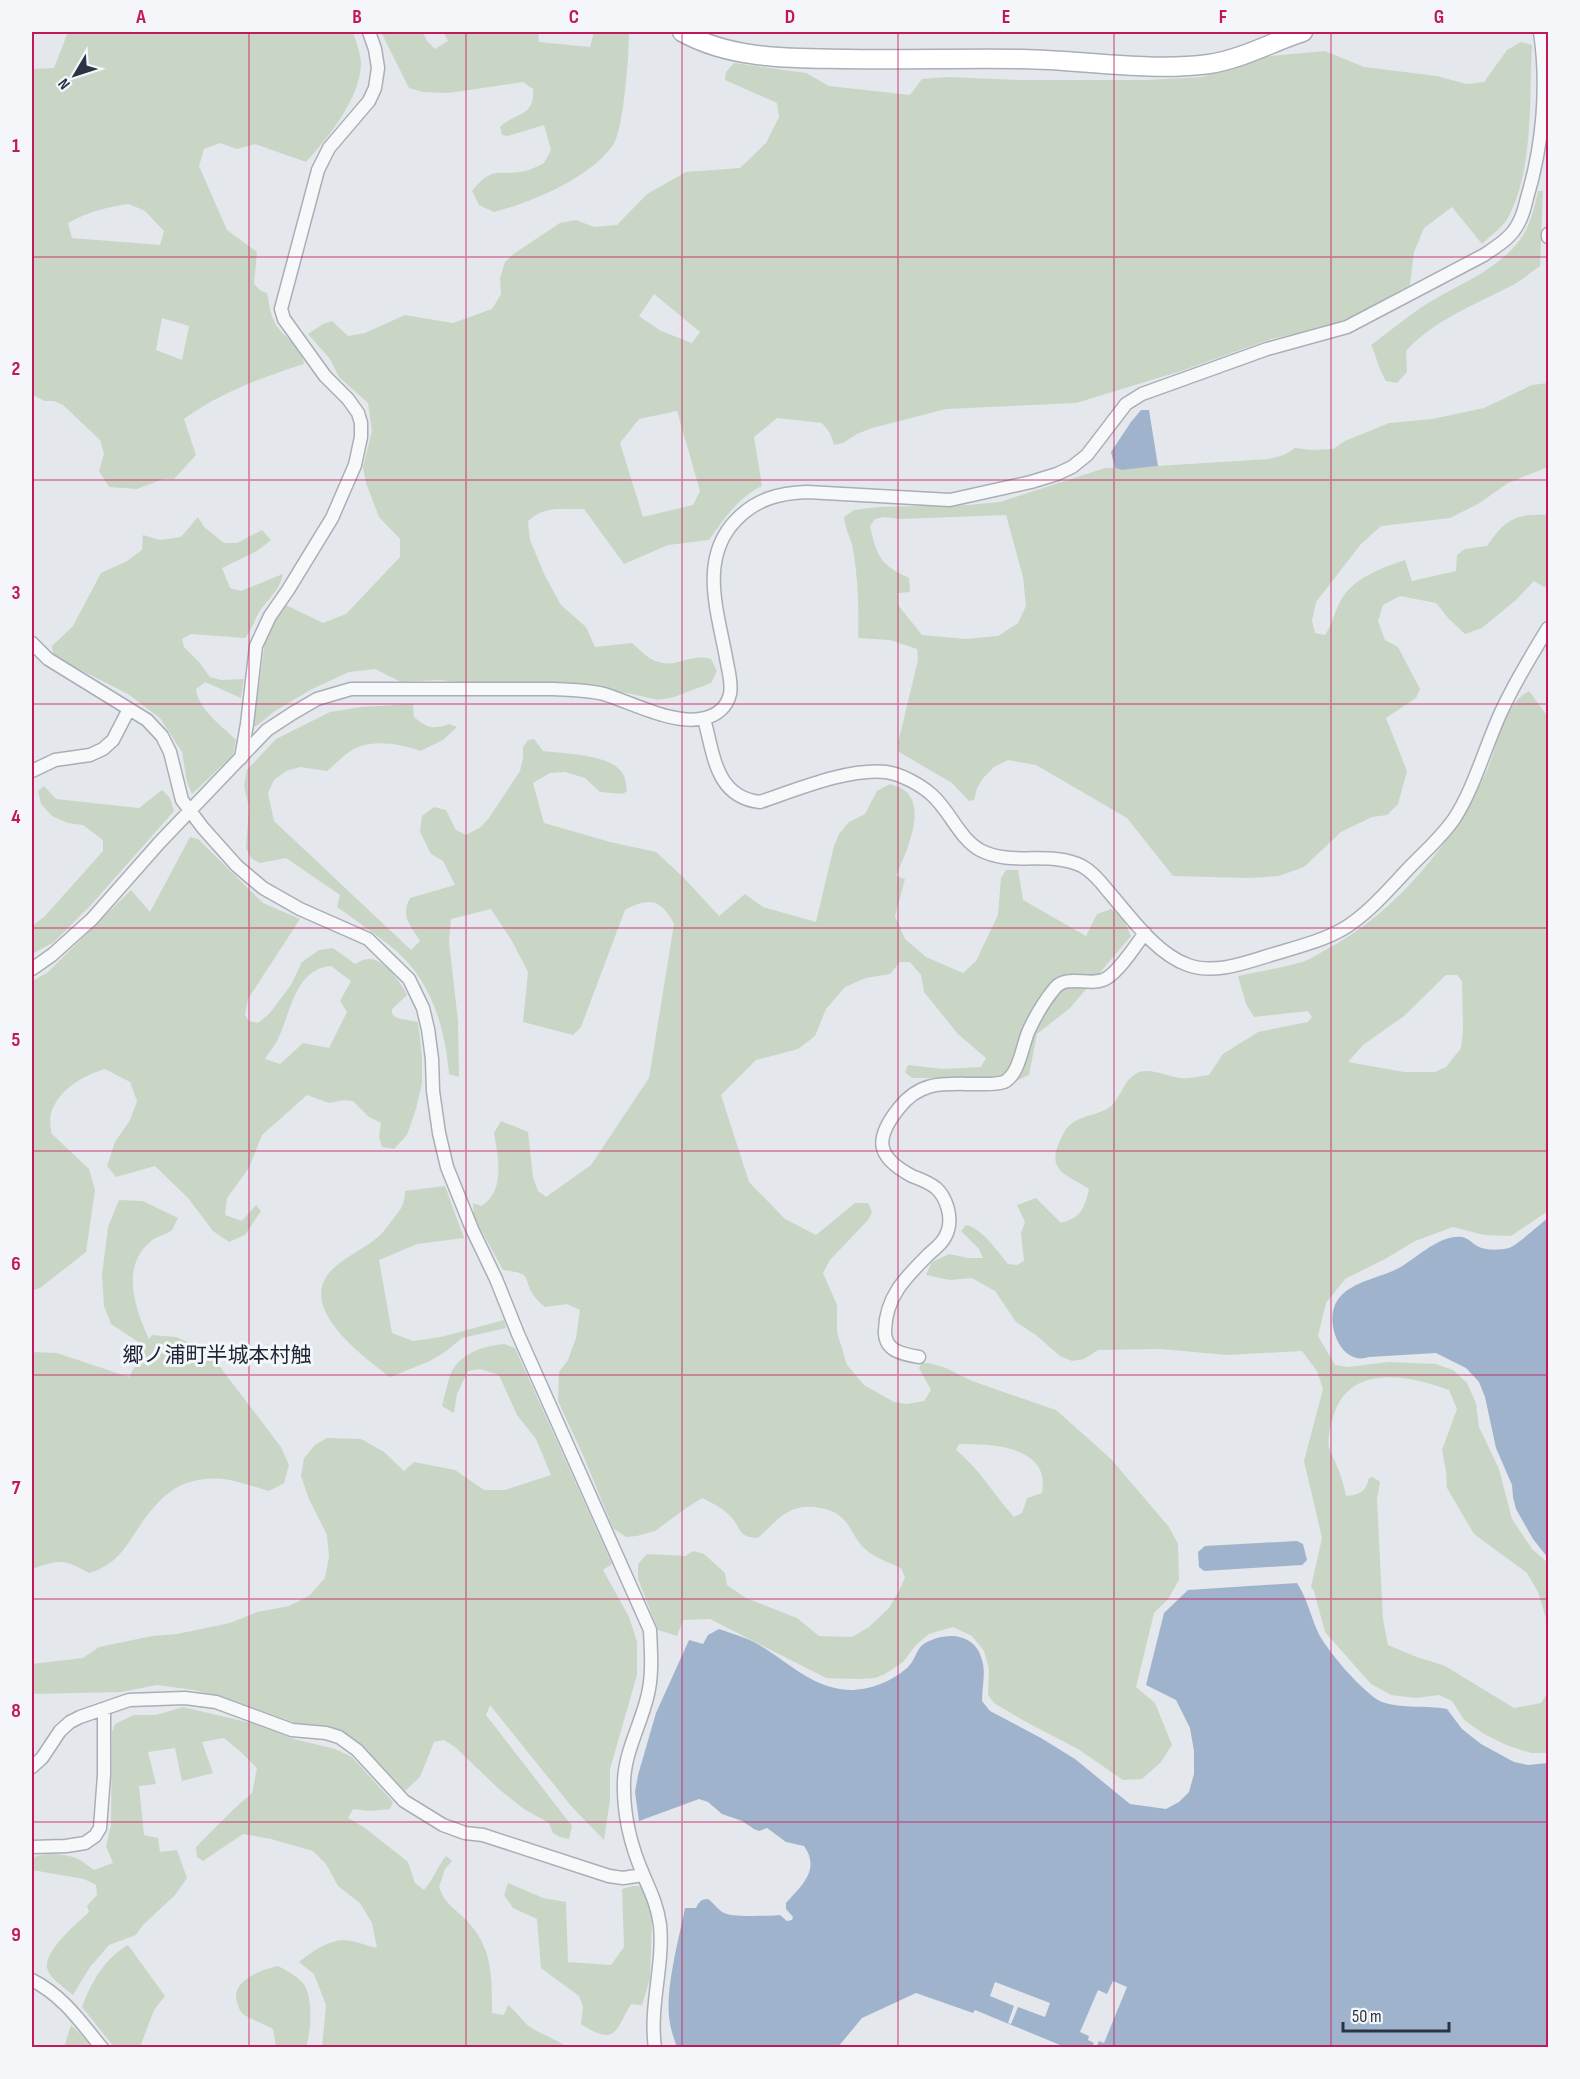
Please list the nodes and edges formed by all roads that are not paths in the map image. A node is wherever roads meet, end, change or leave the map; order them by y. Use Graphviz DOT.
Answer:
graph roads {
  1 [pos="369,32"];
  2 [pos="682,32"];
  3 [pos="1303,32"];
  4 [pos="1541,32"];
  5 [pos="1548,45"];
  6 [pos="1548,628"];
  7 [pos="32,643"];
  8 [pos="129,709"];
  9 [pos="704,719"];
  10 [pos="241,758"];
  11 [pos="32,771"];
  12 [pos="190,812"];
  13 [pos="1145,933"];
  14 [pos="32,969"];
  15 [pos="919,1357"];
  16 [pos="104,1709"];
  17 [pos="32,1767"];
  18 [pos="32,1847"];
  19 [pos="643,1875"];
  20 [pos="32,1980"];
  21 [pos="102,2048"];
  22 [pos="655,2048"];
  1 -- 10 [label="street"];
  2 -- 3 [label="street"];
  4 -- 5 [label="street"];
  4 -- 9 [label="street"];
  6 -- 13 [label="street"];
  7 -- 8 [label="street"];
  8 -- 11 [label="street"];
  8 -- 12 [label="street"];
  9 -- 10 [label="street"];
  9 -- 13 [label="street"];
  10 -- 12 [label="street"];
  12 -- 14 [label="street"];
  12 -- 19 [label="street"];
  13 -- 15 [label="street"];
  16 -- 17 [label="street"];
  16 -- 18 [label="street"];
  16 -- 19 [label="street"];
  19 -- 22 [label="street"];
  20 -- 21 [label="street"];
}
